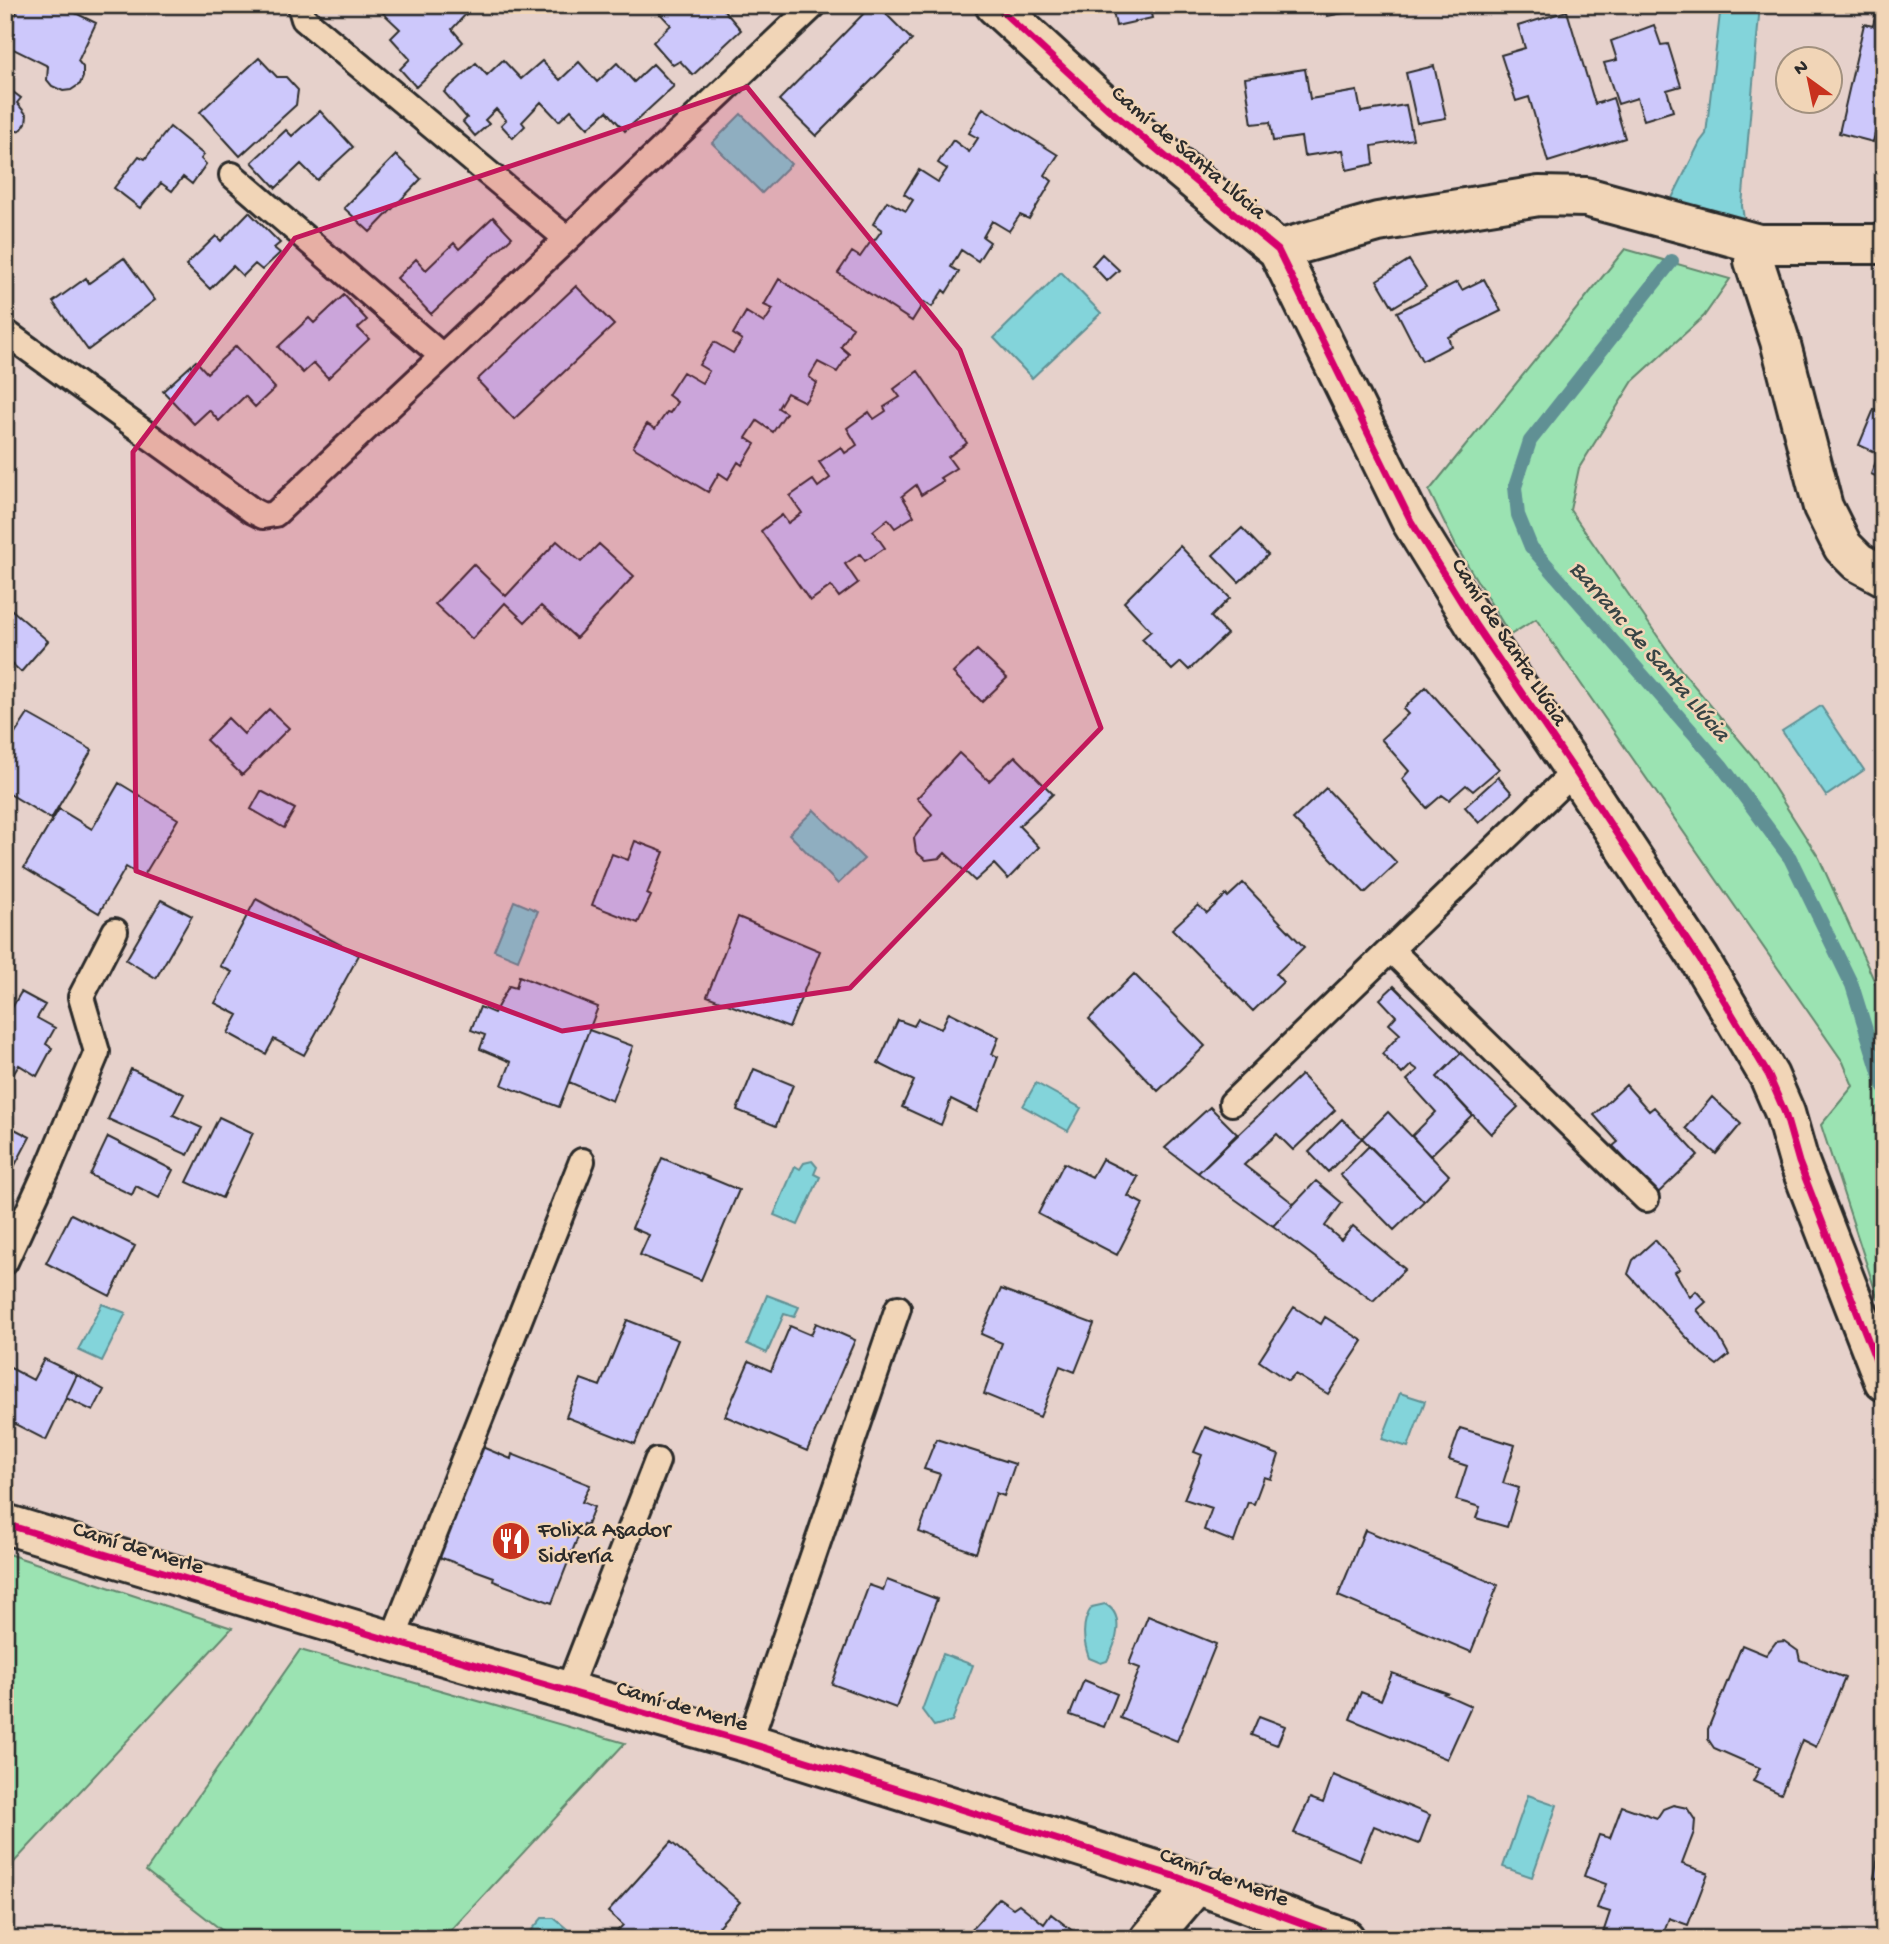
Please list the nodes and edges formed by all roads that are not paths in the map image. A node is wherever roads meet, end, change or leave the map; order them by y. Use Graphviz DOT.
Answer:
graph roads {
  1 [pos="300,5"];
  2 [pos="814,5"];
  3 [pos="995,5"];
  4 [pos="232,175"];
  5 [pos="567,239"];
  6 [pos="1759,244"];
  7 [pos="1884,244"];
  8 [pos="1278,250"];
  9 [pos="5,332"];
  10 [pos="442,356"];
  11 [pos="1884,576"];
  12 [pos="1575,771"];
  13 [pos="115,931"];
  14 [pos="1391,950"];
  15 [pos="1232,1102"];
  16 [pos="582,1161"];
  17 [pos="1646,1199"];
  18 [pos="5,1262"];
  19 [pos="898,1308"];
  20 [pos="1884,1381"];
  21 [pos="657,1461"];
  22 [pos="5,1524"];
  23 [pos="391,1641"];
  24 [pos="568,1690"];
  25 [pos="749,1743"];
  26 [pos="1196,1885"];
  27 [pos="1150,1939"];
  28 [pos="1345,1939"];
  1 -- 5 [label="lane"];
  2 -- 5 [label="lane"];
  3 -- 8 [label="street, Camí de Santa Llúcia"];
  4 -- 10 [label="lane"];
  5 -- 10 [label="lane"];
  6 -- 7 [label="street"];
  6 -- 8 [label="street"];
  6 -- 11 [label="street"];
  8 -- 12 [label="street, Camí de Santa Llúcia"];
  9 -- 10 [label="lane"];
  12 -- 14 [label="lane"];
  12 -- 20 [label="street, Camí de Santa Llúcia"];
  13 -- 18 [label="lane"];
  14 -- 15 [label="lane"];
  14 -- 17 [label="lane"];
  16 -- 23 [label="lane"];
  19 -- 25 [label="lane"];
  21 -- 24 [label="lane"];
  22 -- 23 [label="street, Camí de Merle"];
  23 -- 24 [label="street, Camí de Merle"];
  24 -- 25 [label="street, Camí de Merle"];
  25 -- 26 [label="street, Camí de Merle"];
  26 -- 27 [label="street"];
  26 -- 28 [label="street, Camí de Merle"];
}
